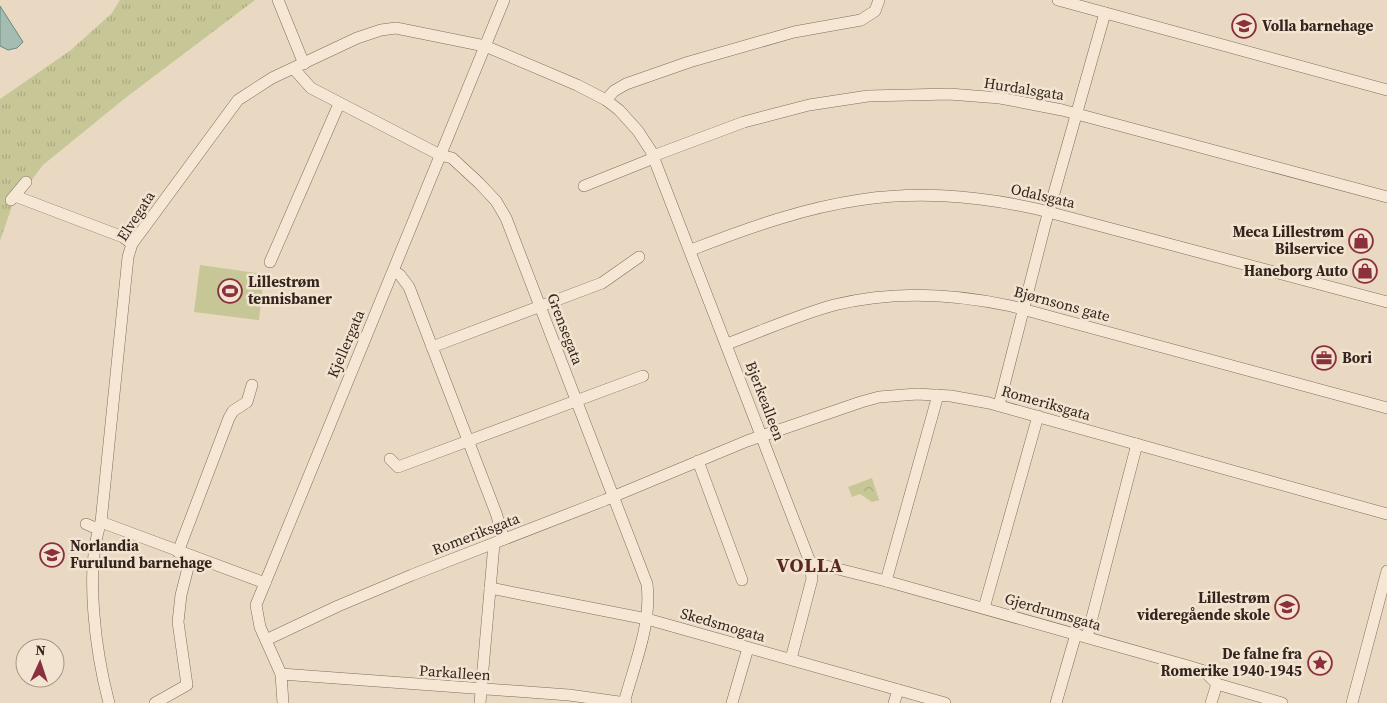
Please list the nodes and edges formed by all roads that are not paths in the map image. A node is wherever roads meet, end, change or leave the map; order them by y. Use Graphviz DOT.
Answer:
graph roads {
  1 [pos="278,0"];
  2 [pos="504,0"];
  3 [pos="879,0"];
  4 [pos="1058,0"];
  5 [pos="1105,13"];
  6 [pos="485,46"];
  7 [pos="299,66"];
  8 [pos="1387,90"];
  9 [pos="606,100"];
  10 [pos="339,104"];
  11 [pos="1077,114"];
  12 [pos="440,155"];
  13 [pos="654,157"];
  14 [pos="26,182"];
  15 [pos="584,186"];
  16 [pos="1387,197"];
  17 [pos="1049,212"];
  18 [pos="132,244"];
  19 [pos="691,250"];
  20 [pos="639,257"];
  21 [pos="270,262"];
  22 [pos="394,271"];
  23 [pos="1387,302"];
  24 [pos="541,307"];
  25 [pos="1023,309"];
  26 [pos="727,344"];
  27 [pos="432,347"];
  28 [pos="643,376"];
  29 [pos="252,385"];
  30 [pos="938,395"];
  31 [pos="577,402"];
  32 [pos="999,405"];
  33 [pos="1387,408"];
  34 [pos="1038,416"];
  35 [pos="761,436"];
  36 [pos="468,442"];
  37 [pos="1137,444"];
  38 [pos="390,458"];
  39 [pos="698,461"];
  40 [pos="614,496"];
  41 [pos="1387,514"];
  42 [pos="86,524"];
  43 [pos="100,526"];
  44 [pos="499,541"];
  45 [pos="178,552"];
  46 [pos="191,556"];
  47 [pos="810,562"];
  48 [pos="1387,571"];
  49 [pos="742,580"];
  50 [pos="886,581"];
  51 [pos="265,583"];
  52 [pos="490,588"];
  53 [pos="984,608"];
  54 [pos="1375,615"];
  55 [pos="1387,618"];
  56 [pos="647,619"];
  57 [pos="1081,635"];
  58 [pos="266,640"];
  59 [pos="748,648"];
  60 [pos="791,659"];
  61 [pos="281,674"];
  62 [pos="1217,684"];
  63 [pos="480,690"];
  64 [pos="898,690"];
  65 [pos="109,703"];
  66 [pos="155,703"];
  67 [pos="283,703"];
  68 [pos="480,703"];
  69 [pos="624,703"];
  70 [pos="732,703"];
  71 [pos="894,703"];
  72 [pos="945,703"];
  73 [pos="1056,703"];
  74 [pos="1211,703"];
  75 [pos="1282,703"];
  76 [pos="1352,703"];
  1 -- 7 [label="street, Grensegata"];
  2 -- 6 [label="street, Kjellergata"];
  3 -- 9 [label="street"];
  4 -- 5 [label="street"];
  5 -- 8 [label="street"];
  5 -- 11 [label="street"];
  6 -- 7 [label="street, Elvegata"];
  6 -- 9 [label="street, Bjerkealleen"];
  6 -- 12 [label="street, Kjellergata"];
  7 -- 10 [label="street, Grensegata"];
  7 -- 18 [label="street, Elvegata"];
  9 -- 13 [label="street, Bjerkealleen"];
  10 -- 12 [label="street, Grensegata"];
  10 -- 21 [label="street"];
  11 -- 13 [label="street, Hurdalsgata"];
  11 -- 16 [label="street, Hurdalsgata"];
  11 -- 17 [label="street"];
  12 -- 22 [label="street, Kjellergata"];
  12 -- 24 [label="street, Grensegata"];
  13 -- 15 [label="street"];
  13 -- 19 [label="street, Bjerkealleen"];
  14 -- 18 [label="street"];
  17 -- 19 [label="street, Odalsgata"];
  17 -- 23 [label="street, Odalsgata"];
  17 -- 25 [label="street"];
  18 -- 43 [label="street, Elvegata"];
  19 -- 26 [label="street, Bjerkealleen"];
  20 -- 24 [label="street"];
  22 -- 27 [label="street"];
  22 -- 51 [label="street, Kjellergata"];
  24 -- 27 [label="street"];
  24 -- 31 [label="street, Grensegata"];
  25 -- 26 [label="street, Bjørnsons gate"];
  25 -- 32 [label="street"];
  25 -- 33 [label="street, Bjørnsons gate"];
  26 -- 35 [label="street, Bjerkealleen"];
  27 -- 36 [label="street"];
  28 -- 31 [label="street"];
  29 -- 45 [label="street"];
  30 -- 32 [label="street, Romeriksgata"];
  30 -- 35 [label="street, Romeriksgata"];
  30 -- 50 [label="street"];
  31 -- 36 [label="street"];
  31 -- 40 [label="street, Grensegata"];
  32 -- 34 [label="street, Romeriksgata"];
  34 -- 37 [label="street, Romeriksgata"];
  34 -- 53 [label="street"];
  35 -- 39 [label="street, Romeriksgata"];
  35 -- 47 [label="street, Bjerkealleen"];
  36 -- 38 [label="street"];
  36 -- 44 [label="street"];
  37 -- 41 [label="street, Romeriksgata"];
  37 -- 57 [label="street"];
  39 -- 40 [label="street, Romeriksgata"];
  39 -- 49 [label="street"];
  40 -- 44 [label="street, Romeriksgata"];
  40 -- 56 [label="street, Grensegata"];
  42 -- 43 [label="street"];
  43 -- 45 [label="street"];
  43 -- 65 [label="street, Elvegata"];
  44 -- 52 [label="street"];
  44 -- 58 [label="street, Romeriksgata"];
  45 -- 46 [label="street"];
  46 -- 51 [label="street"];
  46 -- 66 [label="street"];
  47 -- 50 [label="street, Gjerdrumsgata"];
  47 -- 60 [label="street, Bjerkealleen"];
  48 -- 54 [label="street"];
  50 -- 53 [label="street, Gjerdrumsgata"];
  51 -- 58 [label="street, Kjellergata"];
  52 -- 56 [label="street, Skedsmogata"];
  52 -- 63 [label="street"];
  53 -- 57 [label="street, Gjerdrumsgata"];
  54 -- 55 [label="street"];
  54 -- 76 [label="street"];
  56 -- 59 [label="street, Skedsmogata"];
  56 -- 69 [label="street, Grensegata"];
  57 -- 62 [label="street, Gjerdrumsgata"];
  57 -- 73 [label="street"];
  58 -- 61 [label="street, Kjellergata"];
  59 -- 60 [label="street, Skedsmogata"];
  59 -- 70 [label="street"];
  60 -- 64 [label="street, Skedsmogata"];
  61 -- 63 [label="street, Parkalleen"];
  61 -- 67 [label="street, Kjellergata"];
  62 -- 74 [label="street"];
  62 -- 75 [label="street, Gjerdrumsgata"];
  63 -- 68 [label="street"];
  63 -- 69 [label="street, Parkalleen"];
  64 -- 71 [label="street"];
  64 -- 72 [label="street, Skedsmogata"];
}
